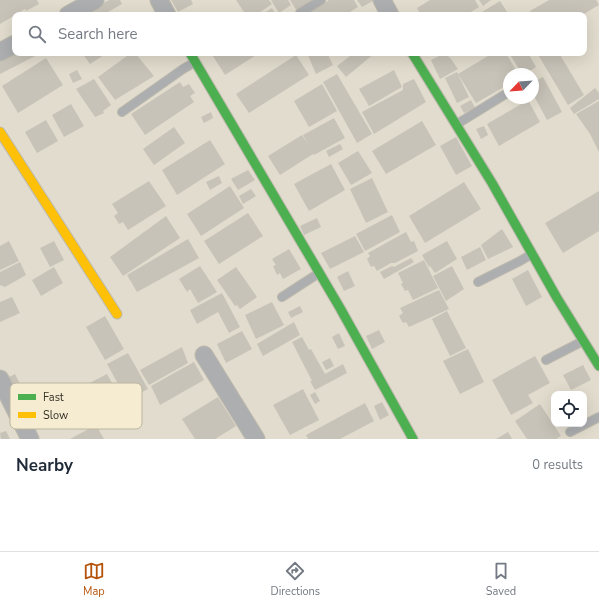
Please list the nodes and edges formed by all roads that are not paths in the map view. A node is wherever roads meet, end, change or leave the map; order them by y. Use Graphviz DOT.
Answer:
graph roads {
  1 [pos="95,0"];
  2 [pos="159,0"];
  3 [pos="321,0"];
  4 [pos="382,0"];
  5 [pos="73,12"];
  6 [pos="166,12"];
  7 [pos="302,12"];
  8 [pos="388,12"];
  9 [pos="12,46"];
  10 [pos="0,52"];
  11 [pos="192,56"];
  12 [pos="414,56"];
  13 [pos="195,62"];
  14 [pos="503,96"];
  15 [pos="122,112"];
  16 [pos="456,124"];
  17 [pos="0,132"];
  18 [pos="532,253"];
  19 [pos="320,272"];
  20 [pos="478,282"];
  21 [pos="282,297"];
  22 [pos="117,314"];
  23 [pos="583,340"];
  24 [pos="204,355"];
  25 [pos="546,360"];
  26 [pos="599,366"];
  27 [pos="0,379"];
  28 [pos="10,399"];
  29 [pos="599,417"];
  30 [pos="25,429"];
  31 [pos="570,432"];
  32 [pos="30,439"];
  33 [pos="256,439"];
  34 [pos="413,439"];
  1 -- 5 [label="street"];
  2 -- 6 [label="street"];
  3 -- 7 [label="lane"];
  4 -- 8 [label="street"];
  9 -- 10 [label="street"];
  11 -- 13 [label="street"];
  12 -- 16 [label="street"];
  13 -- 15 [label="lane"];
  13 -- 19 [label="street"];
  14 -- 16 [label="lane"];
  16 -- 18 [label="street"];
  17 -- 22 [label="street"];
  18 -- 20 [label="lane"];
  18 -- 23 [label="street"];
  19 -- 21 [label="lane"];
  19 -- 34 [label="street"];
  23 -- 25 [label="lane"];
  23 -- 26 [label="street"];
  24 -- 33 [label="street"];
  27 -- 28 [label="street"];
  29 -- 31 [label="lane"];
  30 -- 32 [label="street"];
}
